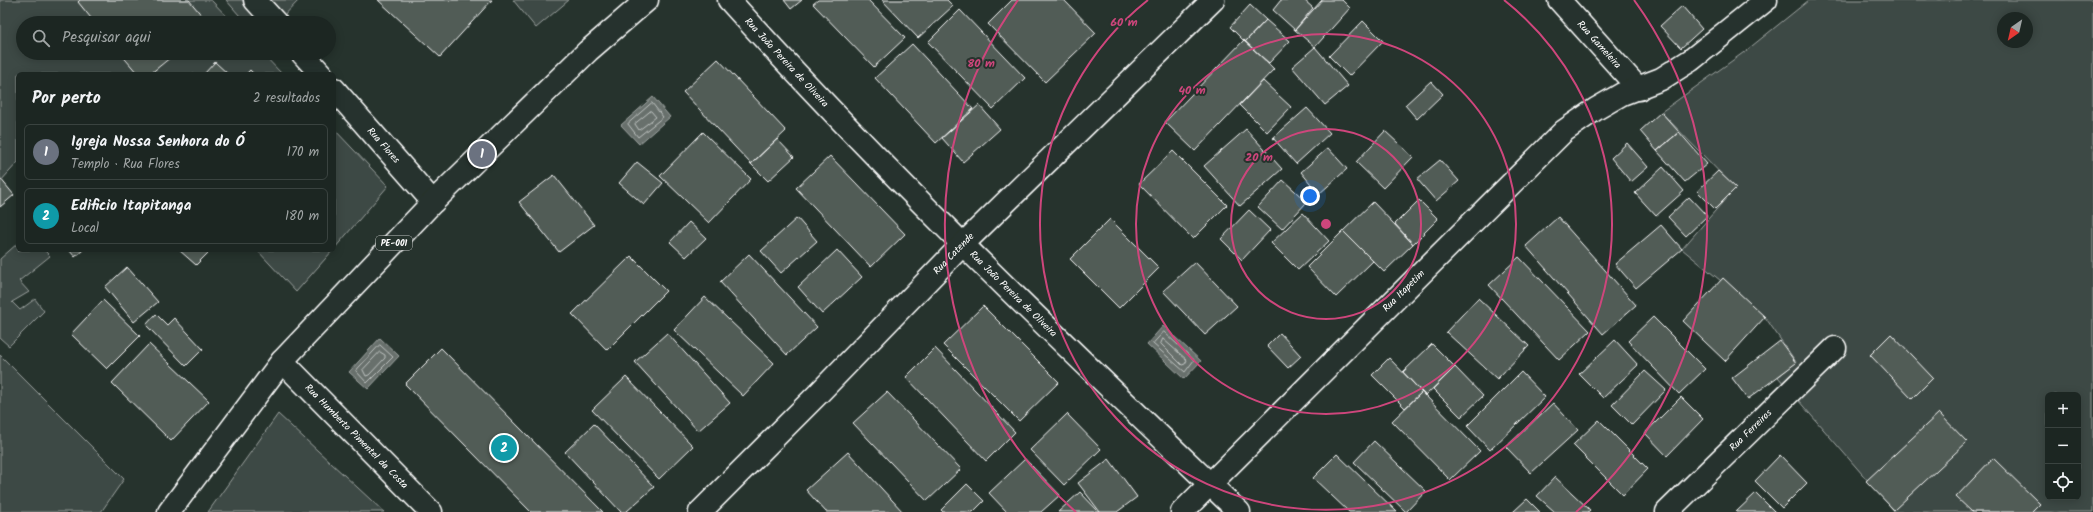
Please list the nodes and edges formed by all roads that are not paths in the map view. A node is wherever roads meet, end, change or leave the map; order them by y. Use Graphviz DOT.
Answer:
graph roads {
  1 [pos="255,0"];
  2 [pos="647,0"];
  3 [pos="729,0"];
  4 [pos="1213,0"];
  5 [pos="1559,0"];
  6 [pos="1766,0"];
  7 [pos="270,16"];
  8 [pos="308,60"];
  9 [pos="319,72"];
  10 [pos="1639,89"];
  11 [pos="336,91"];
  12 [pos="433,202"];
  13 [pos="962,245"];
  14 [pos="1835,348"];
  15 [pos="282,361"];
  16 [pos="1210,484"];
  17 [pos="169,512"];
  18 [pos="431,512"];
  19 [pos="700,512"];
  20 [pos="1182,512"];
  21 [pos="1239,512"];
  22 [pos="1667,512"];
  1 -- 7 [label="street"];
  2 -- 12 [label="street, PE-001"];
  3 -- 13 [label="street, Rua João Pereira de Oliveira"];
  4 -- 13 [label="street, Rua Catende"];
  5 -- 10 [label="street, Rua Gameleira"];
  6 -- 10 [label="street, Rua Itapetim"];
  8 -- 9 [label="street"];
  10 -- 16 [label="street, Rua Itapetim"];
  11 -- 12 [label="street, Rua Flores"];
  12 -- 15 [label="street, PE-001"];
  13 -- 16 [label="street, Rua João Pereira de Oliveira"];
  13 -- 19 [label="street, Rua Catende"];
  14 -- 22 [label="street, Rua Ferreiros"];
  15 -- 17 [label="street, PE-001"];
  15 -- 18 [label="street, Rua Humberto Pimentel da Costa"];
  16 -- 20 [label="street, Rua Itapetim"];
  16 -- 21 [label="street, Rua João Pereira de Oliveira"];
}
